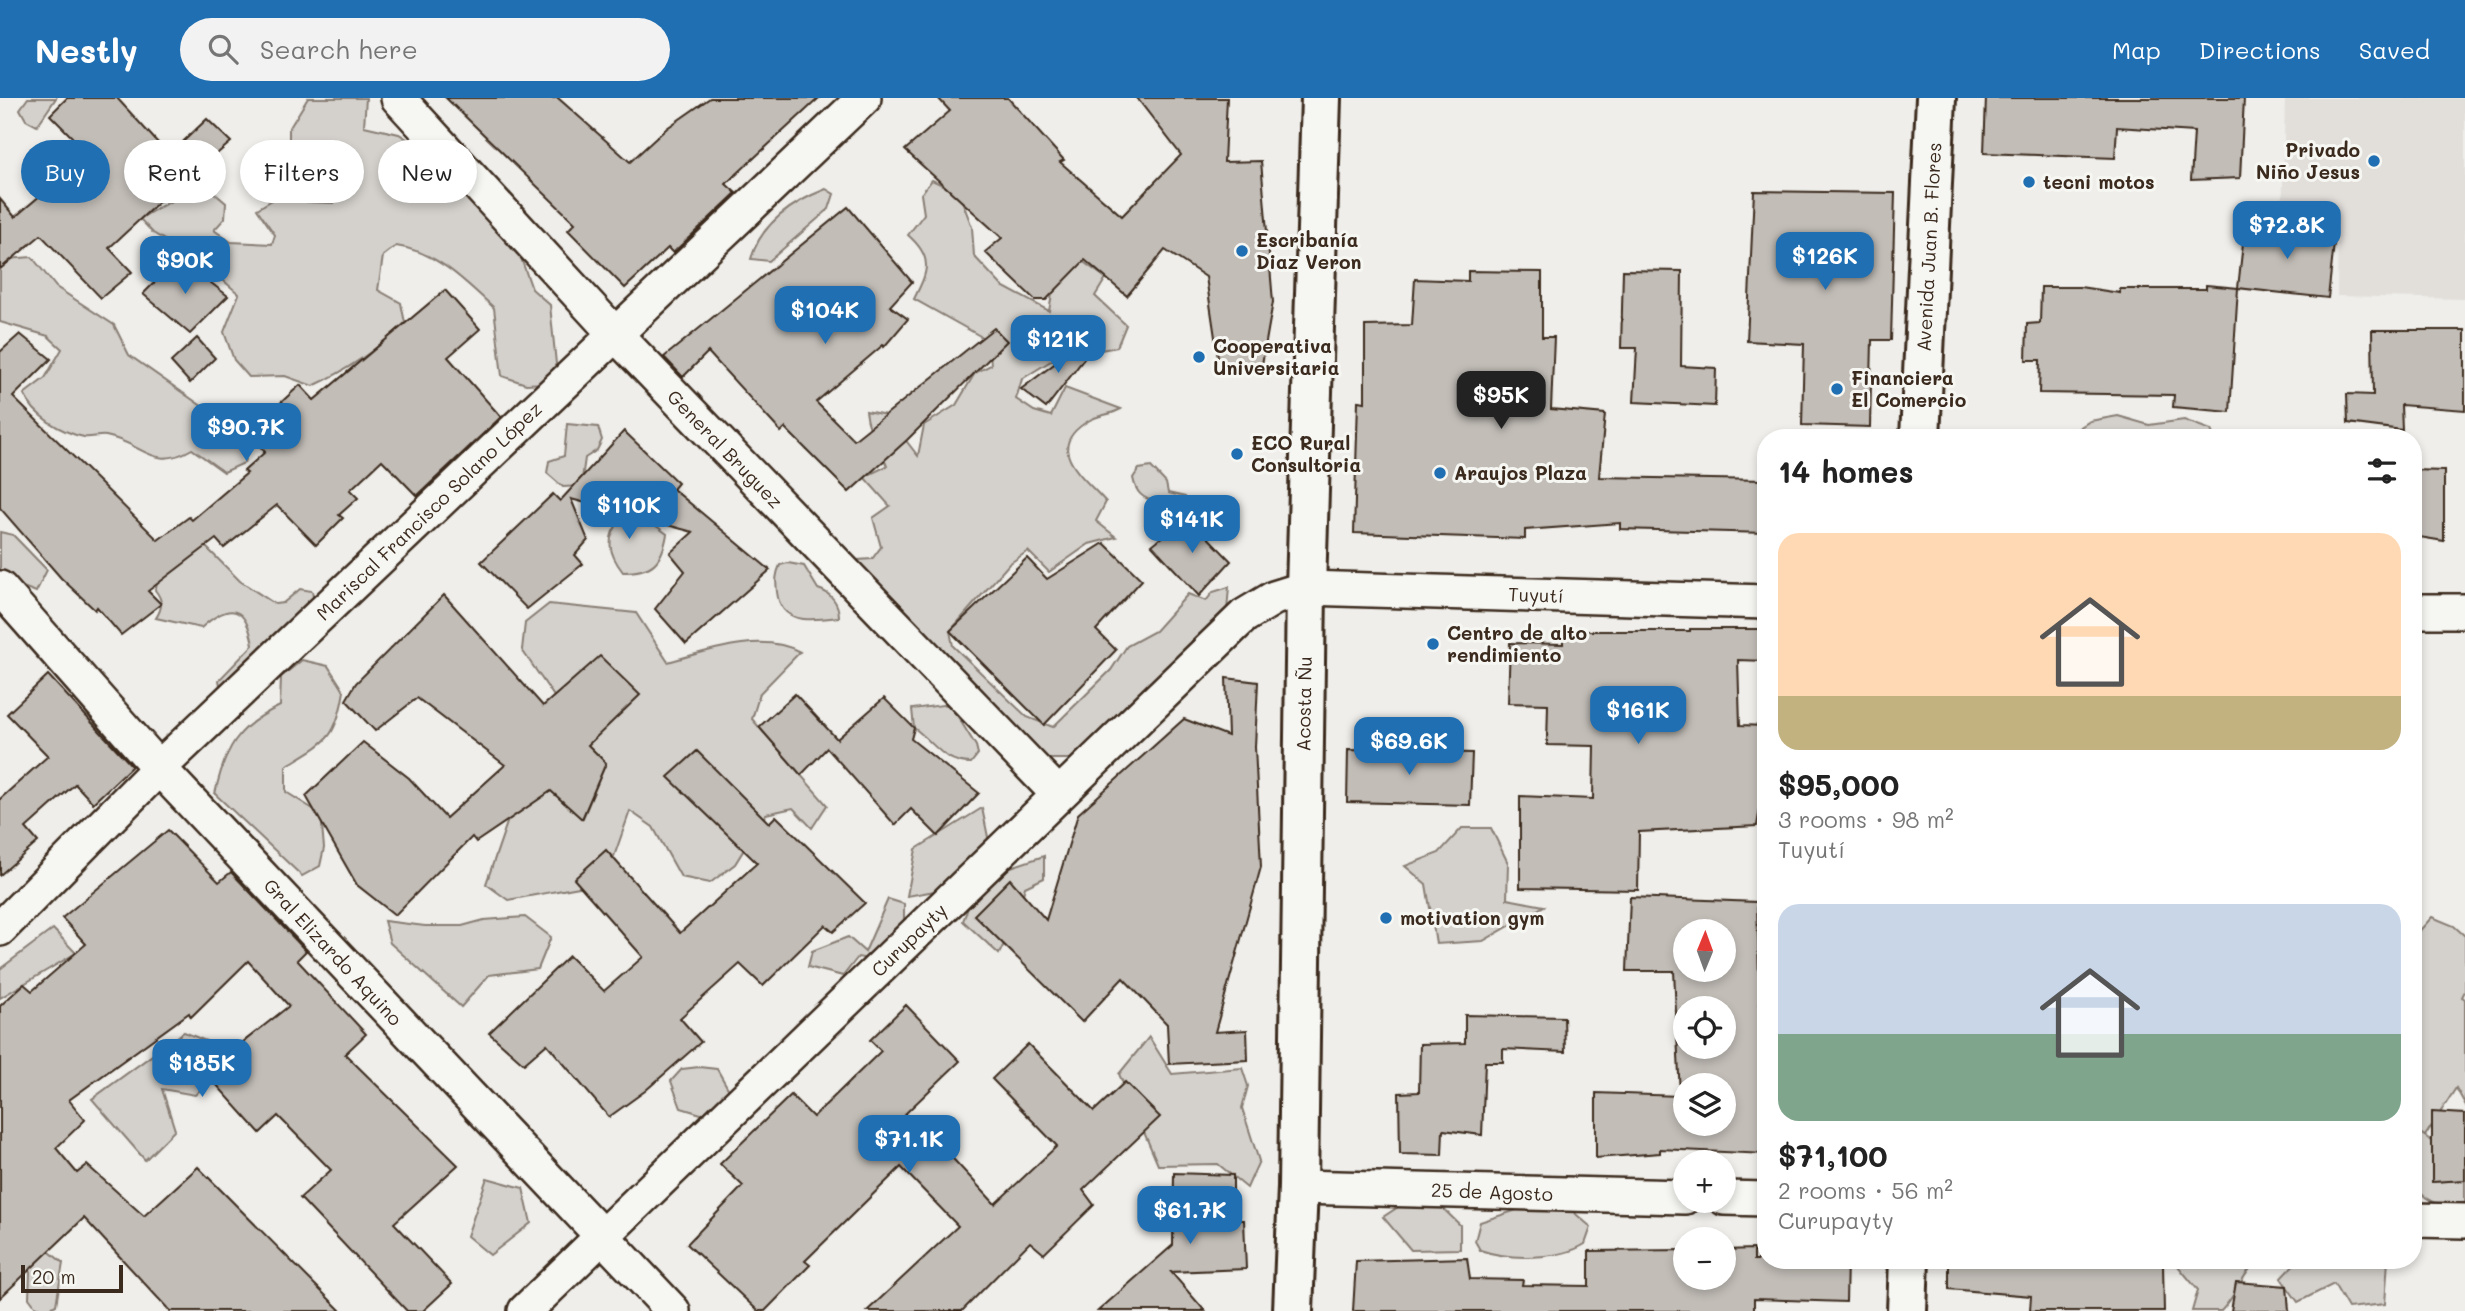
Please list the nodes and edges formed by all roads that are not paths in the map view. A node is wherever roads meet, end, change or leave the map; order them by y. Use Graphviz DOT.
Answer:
graph roads {
  1 [pos="398,98"];
  2 [pos="864,98"];
  3 [pos="1321,98"];
  4 [pos="1936,98"];
  5 [pos="615,334"];
  6 [pos="1920,429"];
  7 [pos="0,587"];
  8 [pos="1306,588"];
  9 [pos="1757,602"];
  10 [pos="2422,611"];
  11 [pos="2465,611"];
  12 [pos="159,768"];
  13 [pos="1058,794"];
  14 [pos="0,929"];
  15 [pos="1298,1187"];
  16 [pos="1673,1197"];
  17 [pos="1736,1198"];
  18 [pos="1757,1199"];
  19 [pos="2422,1220"];
  20 [pos="2465,1221"];
  21 [pos="603,1236"];
  22 [pos="1909,1269"];
  23 [pos="525,1311"];
  24 [pos="673,1311"];
  25 [pos="1293,1311"];
  26 [pos="1907,1311"];
  1 -- 5 [label="street, General Bruguez"];
  2 -- 5 [label="street, Mariscal Francisco Solano López"];
  3 -- 8 [label="street, Acosta Ñu"];
  4 -- 6 [label="street, Avenida Juan B. Flores"];
  5 -- 12 [label="street, Mariscal Francisco Solano López"];
  5 -- 13 [label="street, General Bruguez"];
  7 -- 12 [label="street, Gral Elizardo Aquino"];
  8 -- 9 [label="street, Tuyutí"];
  8 -- 13 [label="street, Curupayty"];
  8 -- 15 [label="street, Acosta Ñu"];
  10 -- 11 [label="street"];
  12 -- 14 [label="street, Mariscal Francisco Solano López"];
  12 -- 21 [label="street, Gral Elizardo Aquino"];
  13 -- 21 [label="street, Curupayty"];
  15 -- 16 [label="street, 25 de Agosto"];
  15 -- 25 [label="street, Acosta Ñu"];
  17 -- 18 [label="street"];
  19 -- 20 [label="street"];
  21 -- 23 [label="street, Curupayty"];
  21 -- 24 [label="street, Gral Elizardo Aquino"];
  22 -- 26 [label="street"];
}
